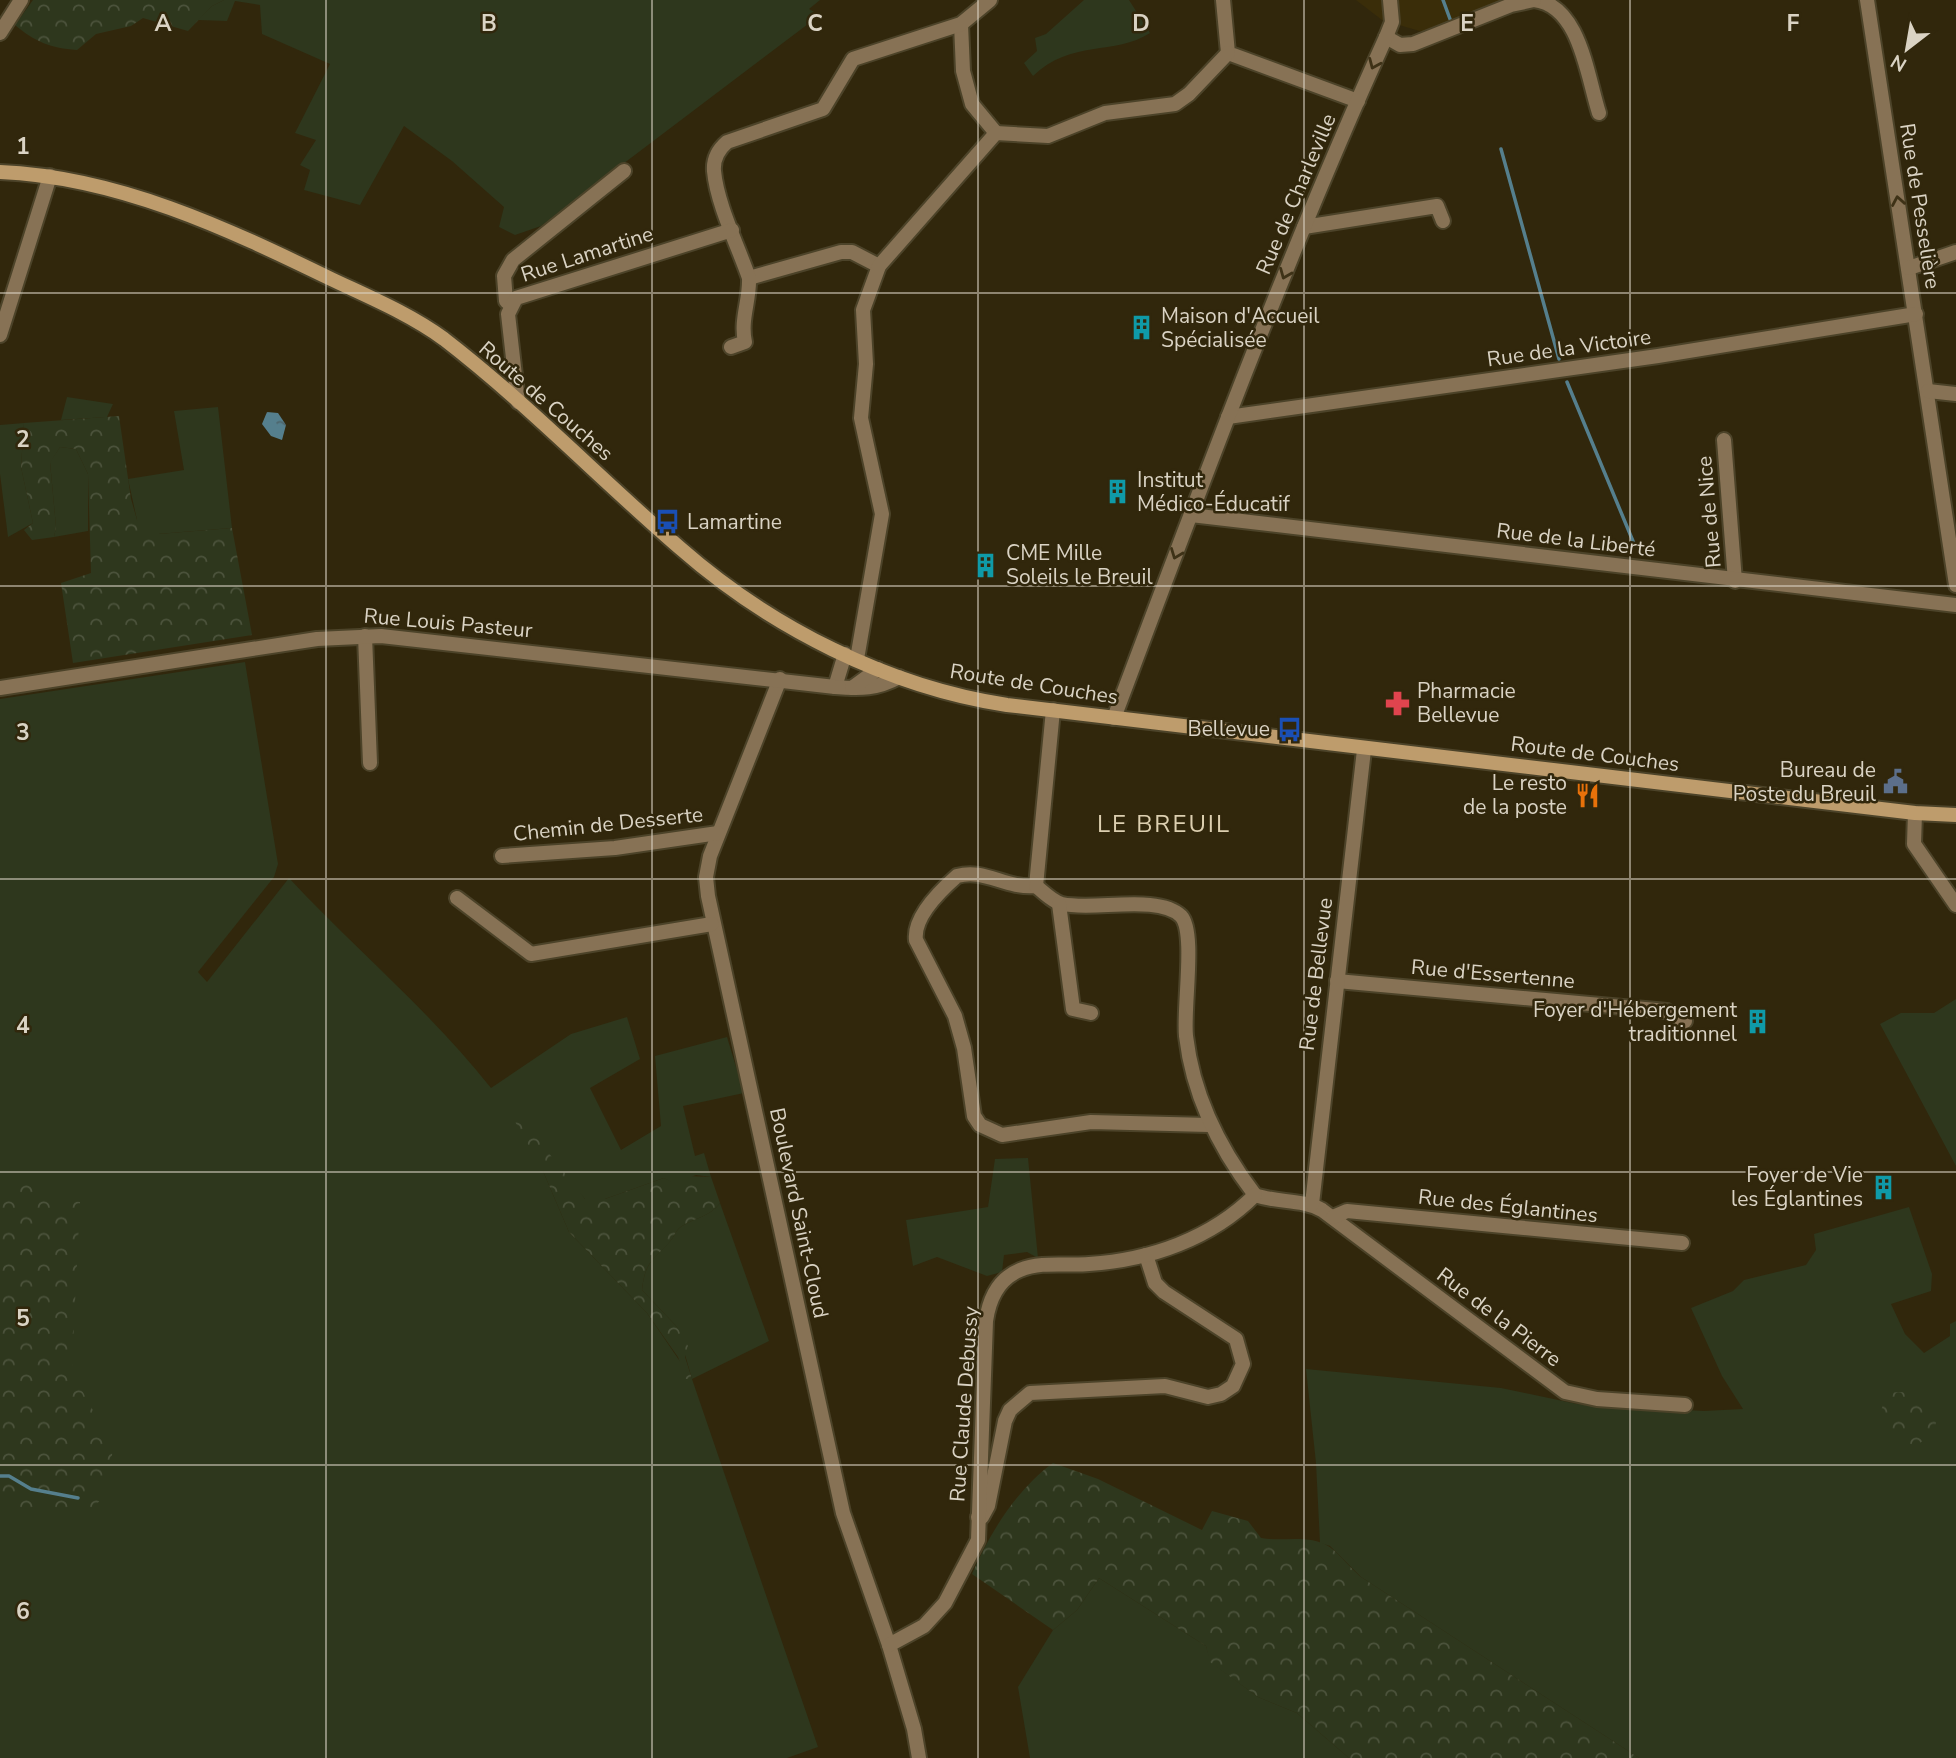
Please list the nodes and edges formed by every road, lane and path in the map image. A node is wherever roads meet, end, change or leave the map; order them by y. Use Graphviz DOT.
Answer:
graph roads {
  1 [pos="21,0"];
  2 [pos="990,0"];
  3 [pos="1223,0"];
  4 [pos="1390,0"];
  5 [pos="1534,0"];
  6 [pos="1867,0"];
  7 [pos="961,24"];
  8 [pos="0,33"];
  9 [pos="1386,37"];
  10 [pos="1228,53"];
  11 [pos="1358,102"];
  12 [pos="1599,113"];
  13 [pos="996,133"];
  14 [pos="624,171"];
  15 [pos="0,172"];
  16 [pos="50,176"];
  17 [pos="1443,221"];
  18 [pos="1304,227"];
  19 [pos="732,230"];
  20 [pos="1956,252"];
  21 [pos="878,266"];
  22 [pos="1909,268"];
  23 [pos="749,278"];
  24 [pos="511,305"];
  25 [pos="1916,314"];
  26 [pos="0,335"];
  27 [pos="731,347"];
  28 [pos="1928,391"];
  29 [pos="1956,394"];
  30 [pos="518,402"];
  31 [pos="1228,417"];
  32 [pos="1724,440"];
  33 [pos="1191,515"];
  34 [pos="1735,581"];
  35 [pos="1956,585"];
  36 [pos="1956,605"];
  37 [pos="365,636"];
  38 [pos="851,656"];
  39 [pos="878,669"];
  40 [pos="899,677"];
  41 [pos="780,679"];
  42 [pos="835,687"];
  43 [pos="0,688"];
  44 [pos="852,688"];
  45 [pos="1053,710"];
  46 [pos="1114,718"];
  47 [pos="1364,750"];
  48 [pos="370,763"];
  49 [pos="1915,813"];
  50 [pos="1956,815"];
  51 [pos="718,833"];
  52 [pos="502,856"];
  53 [pos="1036,886"];
  54 [pos="457,898"];
  55 [pos="1059,904"];
  56 [pos="1956,905"];
  57 [pos="712,924"];
  58 [pos="1337,981"];
  59 [pos="1091,1013"];
  60 [pos="1685,1021"];
  61 [pos="1209,1125"];
  62 [pos="1255,1195"];
  63 [pos="1312,1204"];
  64 [pos="1333,1217"];
  65 [pos="1682,1243"];
  66 [pos="1146,1255"];
  67 [pos="1685,1405"];
  68 [pos="978,1517"];
  69 [pos="889,1645"];
  70 [pos="919,1758"];
  1 -- 8 [label="street"];
  2 -- 7 [label="street"];
  3 -- 10 [label="street"];
  4 -- 9 [label="street, Rue de Charleville"];
  5 -- 9 [label="street"];
  5 -- 12 [label="street"];
  22 -- 6 [label="street, Rue de Pesselière, one-way"];
  7 -- 13 [label="street"];
  7 -- 19 [label="street"];
  9 -- 11 [label="street, Rue de Charleville, one-way"];
  10 -- 11 [label="street"];
  10 -- 13 [label="street"];
  11 -- 18 [label="street, Rue de Charleville"];
  13 -- 21 [label="street"];
  14 -- 24 [label="street"];
  15 -- 16 [label="main road, Route de Couches"];
  16 -- 26 [label="street"];
  16 -- 30 [label="main road, Route de Couches"];
  17 -- 18 [label="street"];
  18 -- 31 [label="street, Rue de Charleville, one-way"];
  19 -- 23 [label="street"];
  19 -- 24 [label="street, Rue Lamartine"];
  20 -- 22 [label="street"];
  21 -- 23 [label="street"];
  21 -- 38 [label="street"];
  22 -- 25 [label="street, Rue de Pesselière"];
  23 -- 27 [label="street"];
  24 -- 30 [label="street, Rue Lamartine"];
  25 -- 28 [label="street, Rue de Pesselière"];
  25 -- 31 [label="street, Rue de la Victoire"];
  28 -- 29 [label="street"];
  28 -- 35 [label="street, Rue de Pesselière"];
  30 -- 38 [label="main road, Route de Couches"];
  31 -- 33 [label="street, Rue de Charleville"];
  32 -- 34 [label="street, Rue de Nice"];
  33 -- 34 [label="street, Rue de la Liberté"];
  33 -- 46 [label="street, Rue de Charleville, one-way"];
  34 -- 36 [label="street, Rue de la Liberté"];
  37 -- 41 [label="street, Rue Louis Pasteur"];
  37 -- 43 [label="street, Rue Louis Pasteur"];
  37 -- 48 [label="street"];
  38 -- 39 [label="main road, Route de Couches"];
  38 -- 42 [label="street"];
  39 -- 40 [label="main road, Route de Couches"];
  39 -- 44 [label="street"];
  40 -- 44 [label="street, Rue Louis Pasteur"];
  40 -- 45 [label="main road, Route de Couches"];
  41 -- 42 [label="street, Rue Louis Pasteur"];
  41 -- 51 [label="street, Boulevard Saint-Cloud"];
  42 -- 44 [label="street, Rue Louis Pasteur"];
  45 -- 46 [label="main road, Route de Couches"];
  45 -- 53 [label="street"];
  46 -- 47 [label="main road, Route de Couches"];
  47 -- 49 [label="main road, Route de Couches"];
  47 -- 58 [label="street, Rue de Bellevue"];
  49 -- 50 [label="main road, Route de Couches"];
  49 -- 56 [label="street"];
  51 -- 52 [label="street, Chemin de Desserte"];
  51 -- 57 [label="street, Boulevard Saint-Cloud"];
  53 -- 55 [label="street"];
  53 -- 61 [label="street"];
  54 -- 57 [label="street"];
  55 -- 59 [label="street"];
  55 -- 61 [label="street"];
  57 -- 69 [label="street, Boulevard Saint-Cloud"];
  58 -- 60 [label="street, Rue d'Essertenne"];
  58 -- 63 [label="street, Rue de Bellevue"];
  61 -- 62 [label="street"];
  62 -- 63 [label="street"];
  62 -- 66 [label="street, Rue Claude Debussy"];
  63 -- 64 [label="street, Rue de la Pierre"];
  64 -- 65 [label="street, Rue des Églantines"];
  64 -- 67 [label="street, Rue de la Pierre"];
  66 -- 68 [label="street, Rue Claude Debussy"];
  66 -- 68 [label="street"];
  68 -- 69 [label="street, Rue Claude Debussy"];
  69 -- 70 [label="street, Boulevard Saint-Cloud"];
}
